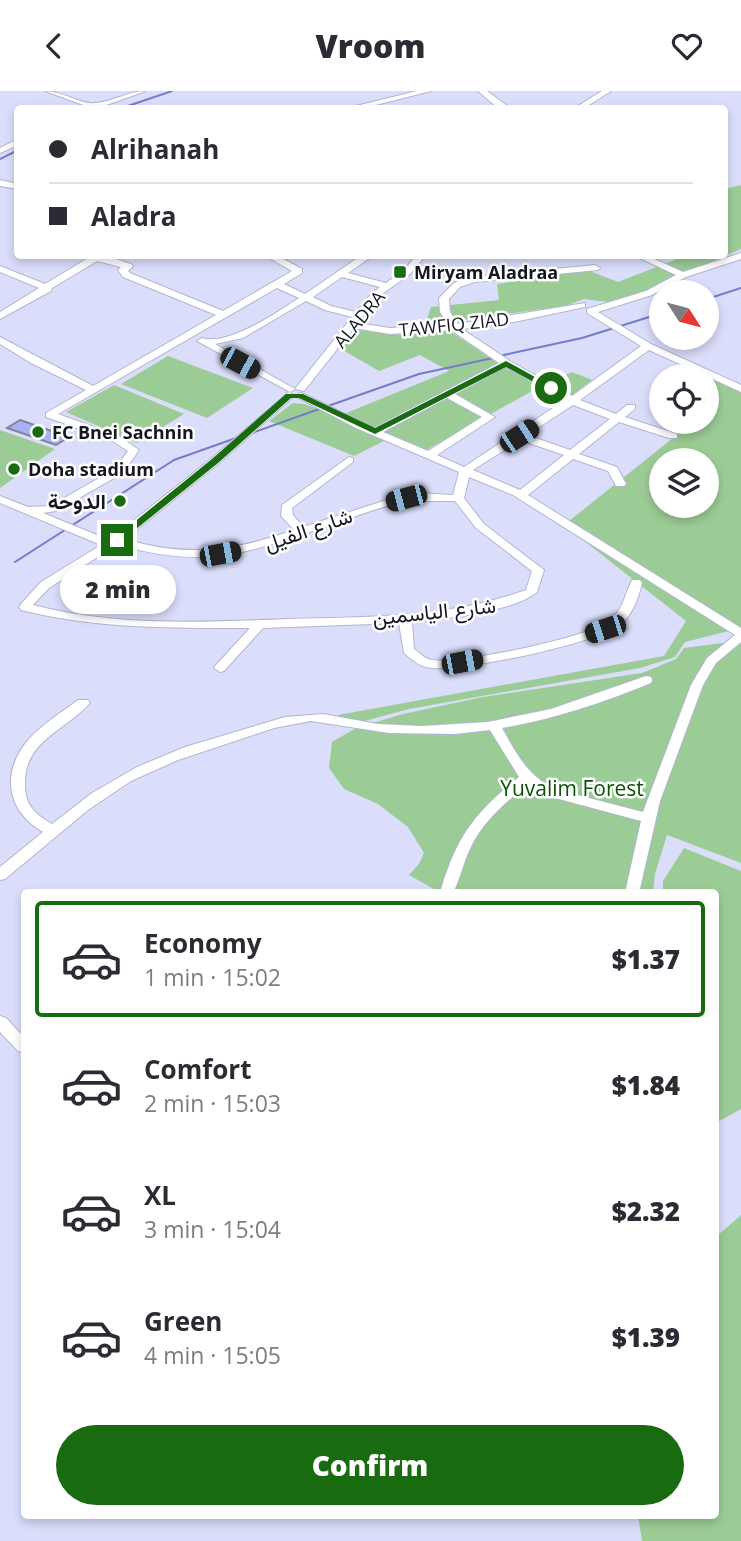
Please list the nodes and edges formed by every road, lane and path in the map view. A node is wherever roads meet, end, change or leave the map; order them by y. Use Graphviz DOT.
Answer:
graph roads {
  1 [pos="49,91"];
  2 [pos="142,91"];
  3 [pos="427,91"];
  4 [pos="482,91"];
  5 [pos="607,91"];
  6 [pos="84,105"];
  7 [pos="96,105"];
  8 [pos="366,105"];
  9 [pos="502,105"];
  10 [pos="584,105"];
  11 [pos="741,256"];
  12 [pos="96,259"];
  13 [pos="105,259"];
  14 [pos="276,259"];
  15 [pos="363,259"];
  16 [pos="418,259"];
  17 [pos="646,259"];
  18 [pos="595,268"];
  19 [pos="0,269"];
  20 [pos="341,274"];
  21 [pos="683,275"];
  22 [pos="277,284"];
  23 [pos="386,286"];
  24 [pos="48,289"];
  25 [pos="305,297"];
  26 [pos="589,308"];
  27 [pos="225,315"];
  28 [pos="0,316"];
  29 [pos="356,320"];
  30 [pos="453,326"];
  31 [pos="192,335"];
  32 [pos="0,339"];
  33 [pos="206,343"];
  34 [pos="648,346"];
  35 [pos="506,363"];
  36 [pos="92,389"];
  37 [pos="741,389"];
  38 [pos="295,392"];
  39 [pos="447,394"];
  40 [pos="573,400"];
  41 [pos="631,407"];
  42 [pos="618,418"];
  43 [pos="375,432"];
  44 [pos="519,436"];
  45 [pos="673,436"];
  46 [pos="573,454"];
  47 [pos="430,455"];
  48 [pos="349,460"];
  49 [pos="465,471"];
  50 [pos="620,484"];
  51 [pos="521,495"];
  52 [pos="458,498"];
  53 [pos="0,499"];
  54 [pos="27,510"];
  55 [pos="300,530"];
  56 [pos="112,542"];
  57 [pos="636,583"];
  58 [pos="405,617"];
  59 [pos="260,624"];
  60 [pos="741,635"];
  61 [pos="220,668"];
  62 [pos="646,680"];
  63 [pos="83,703"];
  64 [pos="494,725"];
  65 [pos="527,778"];
  66 [pos="648,818"];
  67 [pos="53,831"];
  68 [pos="0,875"];
  69 [pos="448,889"];
  70 [pos="633,889"];
  71 [pos="0,1022"];
  72 [pos="21,1044"];
  1 -- 6 [label="street"];
  2 -- 7 [label="street"];
  3 -- 8 [label="street"];
  4 -- 9 [label="street"];
  5 -- 10 [label="street"];
  11 -- 21 [label="street"];
  12 -- 24 [label="street"];
  13 -- 27 [label="street"];
  14 -- 22 [label="street"];
  15 -- 20 [label="street"];
  16 -- 23 [label="street, ALADRA"];
  17 -- 21 [label="street"];
  18 -- 30 [label="street"];
  19 -- 24 [label="street"];
  20 -- 23 [label="street"];
  20 -- 25 [label="street"];
  21 -- 26 [label="street"];
  22 -- 25 [label="street, TAWFIQ ZIAD"];
  22 -- 27 [label="street"];
  23 -- 29 [label="street, ALADRA"];
  24 -- 28 [label="street"];
  25 -- 29 [label="street, TAWFIQ ZIAD"];
  25 -- 33 [label="street"];
  26 -- 30 [label="street, TAWFIQ ZIAD"];
  26 -- 34 [label="street"];
  27 -- 31 [label="street"];
  29 -- 30 [label="street, TAWFIQ ZIAD"];
  29 -- 38 [label="street, ALADRA"];
  30 -- 35 [label="street"];
  31 -- 33 [label="street"];
  31 -- 36 [label="street"];
  32 -- 36 [label="street"];
  33 -- 38 [label="street"];
  34 -- 37 [label="street"];
  34 -- 40 [label="street"];
  35 -- 39 [label="street"];
  35 -- 40 [label="street"];
  36 -- 54 [label="street"];
  38 -- 43 [label="street"];
  38 -- 56 [label="street, ALADRA"];
  39 -- 43 [label="street"];
  39 -- 47 [label="street"];
  40 -- 42 [label="street"];
  40 -- 44 [label="street"];
  41 -- 42 [label="street"];
  42 -- 45 [label="street"];
  42 -- 46 [label="street"];
  43 -- 47 [label="street"];
  44 -- 46 [label="street"];
  44 -- 49 [label="street"];
  46 -- 50 [label="street"];
  46 -- 51 [label="street"];
  47 -- 49 [label="street"];
  48 -- 55 [label="street"];
  49 -- 51 [label="street"];
  49 -- 52 [label="street"];
  51 -- 60 [label="street"];
  52 -- 55 [label="street, شارع الفيل"];
  52 -- 58 [label="street, شارع الياسمين"];
  53 -- 54 [label="street, شارع الفيل"];
  54 -- 56 [label="street, شارع الفيل"];
  55 -- 56 [label="street, شارع الفيل"];
  56 -- 59 [label="street, شارع الياسمين"];
  57 -- 58 [label="street"];
  58 -- 59 [label="street, شارع الياسمين"];
  59 -- 61 [label="street"];
  60 -- 66 [label="street"];
  62 -- 64 [label="street"];
  63 -- 67 [label="street"];
  64 -- 65 [label="street"];
  64 -- 67 [label="street"];
  65 -- 66 [label="street"];
  65 -- 69 [label="street"];
  66 -- 70 [label="street"];
  67 -- 68 [label="street"];
  71 -- 72 [label="street"];
}
